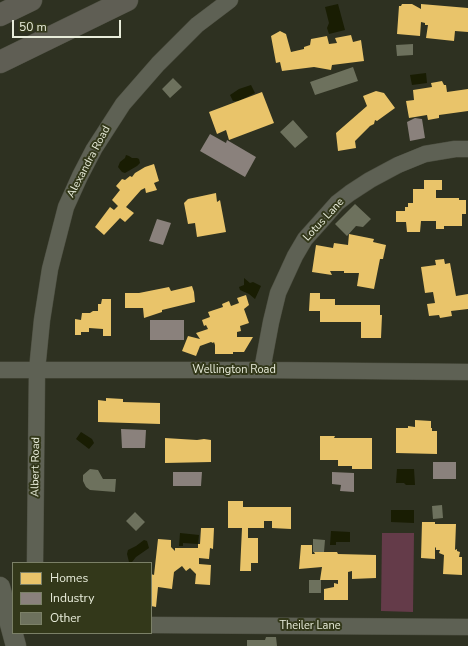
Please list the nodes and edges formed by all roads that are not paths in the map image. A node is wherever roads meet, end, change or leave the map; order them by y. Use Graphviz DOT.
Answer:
graph roads {
  1 [pos="31,0"];
  2 [pos="127,0"];
  3 [pos="230,0"];
  4 [pos="0,15"];
  5 [pos="0,62"];
  6 [pos="468,149"];
  7 [pos="0,370"];
  8 [pos="37,370"];
  9 [pos="262,370"];
  10 [pos="468,372"];
  11 [pos="35,562"];
  12 [pos="0,587"];
  13 [pos="152,625"];
  14 [pos="468,627"];
  15 [pos="12,631"];
  16 [pos="13,634"];
  17 [pos="16,646"];
  1 -- 4 [label="main road"];
  2 -- 5 [label="main road"];
  3 -- 8 [label="street, Alexandra Road"];
  6 -- 9 [label="street, Lotus Lane"];
  7 -- 8 [label="street, Wellington Road"];
  8 -- 9 [label="street, Wellington Road"];
  8 -- 11 [label="street, Albert Road"];
  9 -- 10 [label="street, Wellington Road"];
  12 -- 15 [label="street"];
  13 -- 14 [label="street, Theiler Lane"];
  16 -- 17 [label="street"];
}
